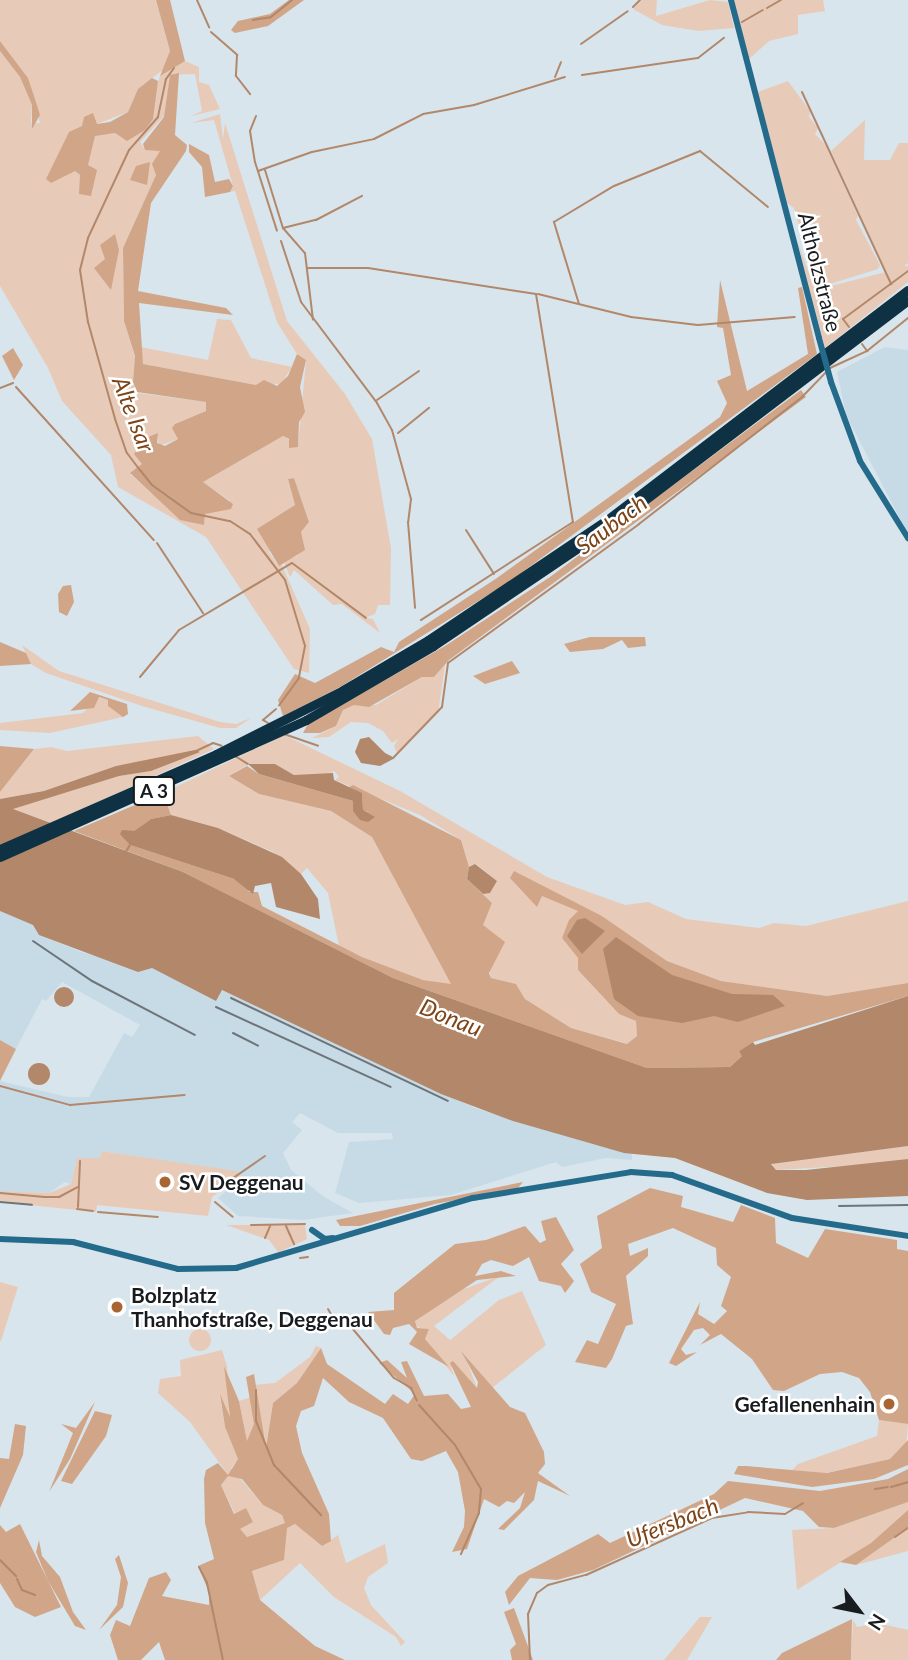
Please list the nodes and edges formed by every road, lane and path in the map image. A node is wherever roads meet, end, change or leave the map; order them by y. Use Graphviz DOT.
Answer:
graph roads {
  1 [pos="731,0"];
  2 [pos="908,290"];
  3 [pos="908,300"];
  4 [pos="908,538"];
  5 [pos="304,716"];
  6 [pos="0,849"];
  7 [pos="0,857"];
  8 [pos="312,1230"];
  9 [pos="352,1235"];
  10 [pos="908,1236"];
  11 [pos="0,1239"];
  1 -- 4 [label="main road, Altholzstraße, bridge"];
  2 -- 5 [label="highway, A 3"];
  3 -- 5 [label="highway, A 3"];
  5 -- 6 [label="highway, A 3"];
  5 -- 7 [label="highway, A 3"];
  8 -- 9 [label="main road"];
  9 -- 10 [label="main road"];
  9 -- 11 [label="main road"];
}
